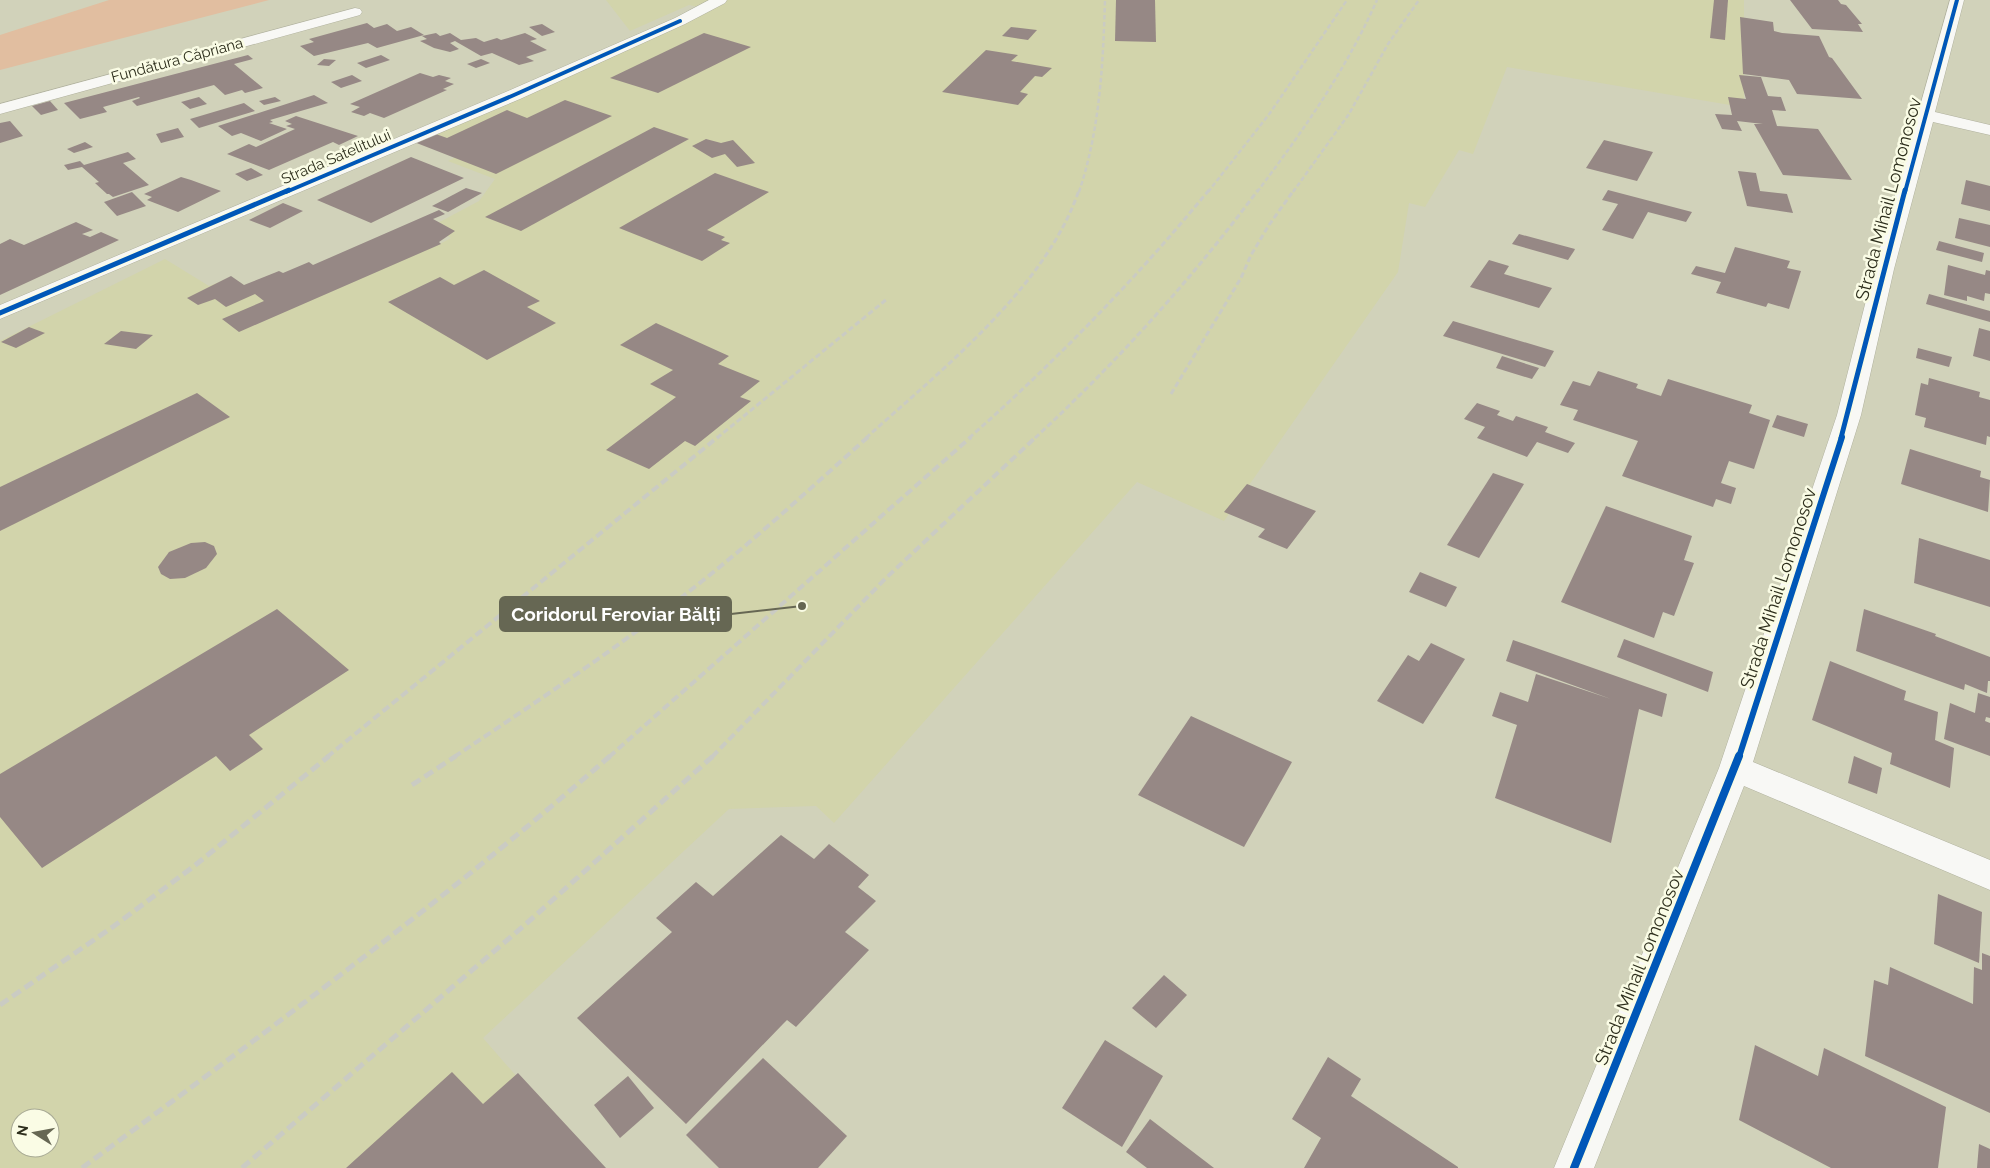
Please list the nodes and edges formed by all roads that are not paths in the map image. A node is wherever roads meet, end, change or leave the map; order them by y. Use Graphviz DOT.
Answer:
graph roads {
  1 [pos="720,0"];
  2 [pos="1957,0"];
  3 [pos="355,12"];
  4 [pos="0,109"];
  5 [pos="1924,115"];
  6 [pos="1990,130"];
  7 [pos="0,313"];
  8 [pos="1735,768"];
  9 [pos="1990,875"];
  10 [pos="1574,1168"];
  1 -- 7 [label="street, Strada Satelitului"];
  2 -- 5 [label="street, Strada Mihail Lomonosov"];
  3 -- 4 [label="street, Fundătura Căpriana"];
  5 -- 6 [label="street"];
  5 -- 8 [label="street, Strada Mihail Lomonosov"];
  8 -- 9 [label="street"];
  8 -- 10 [label="street, Strada Mihail Lomonosov"];
}
